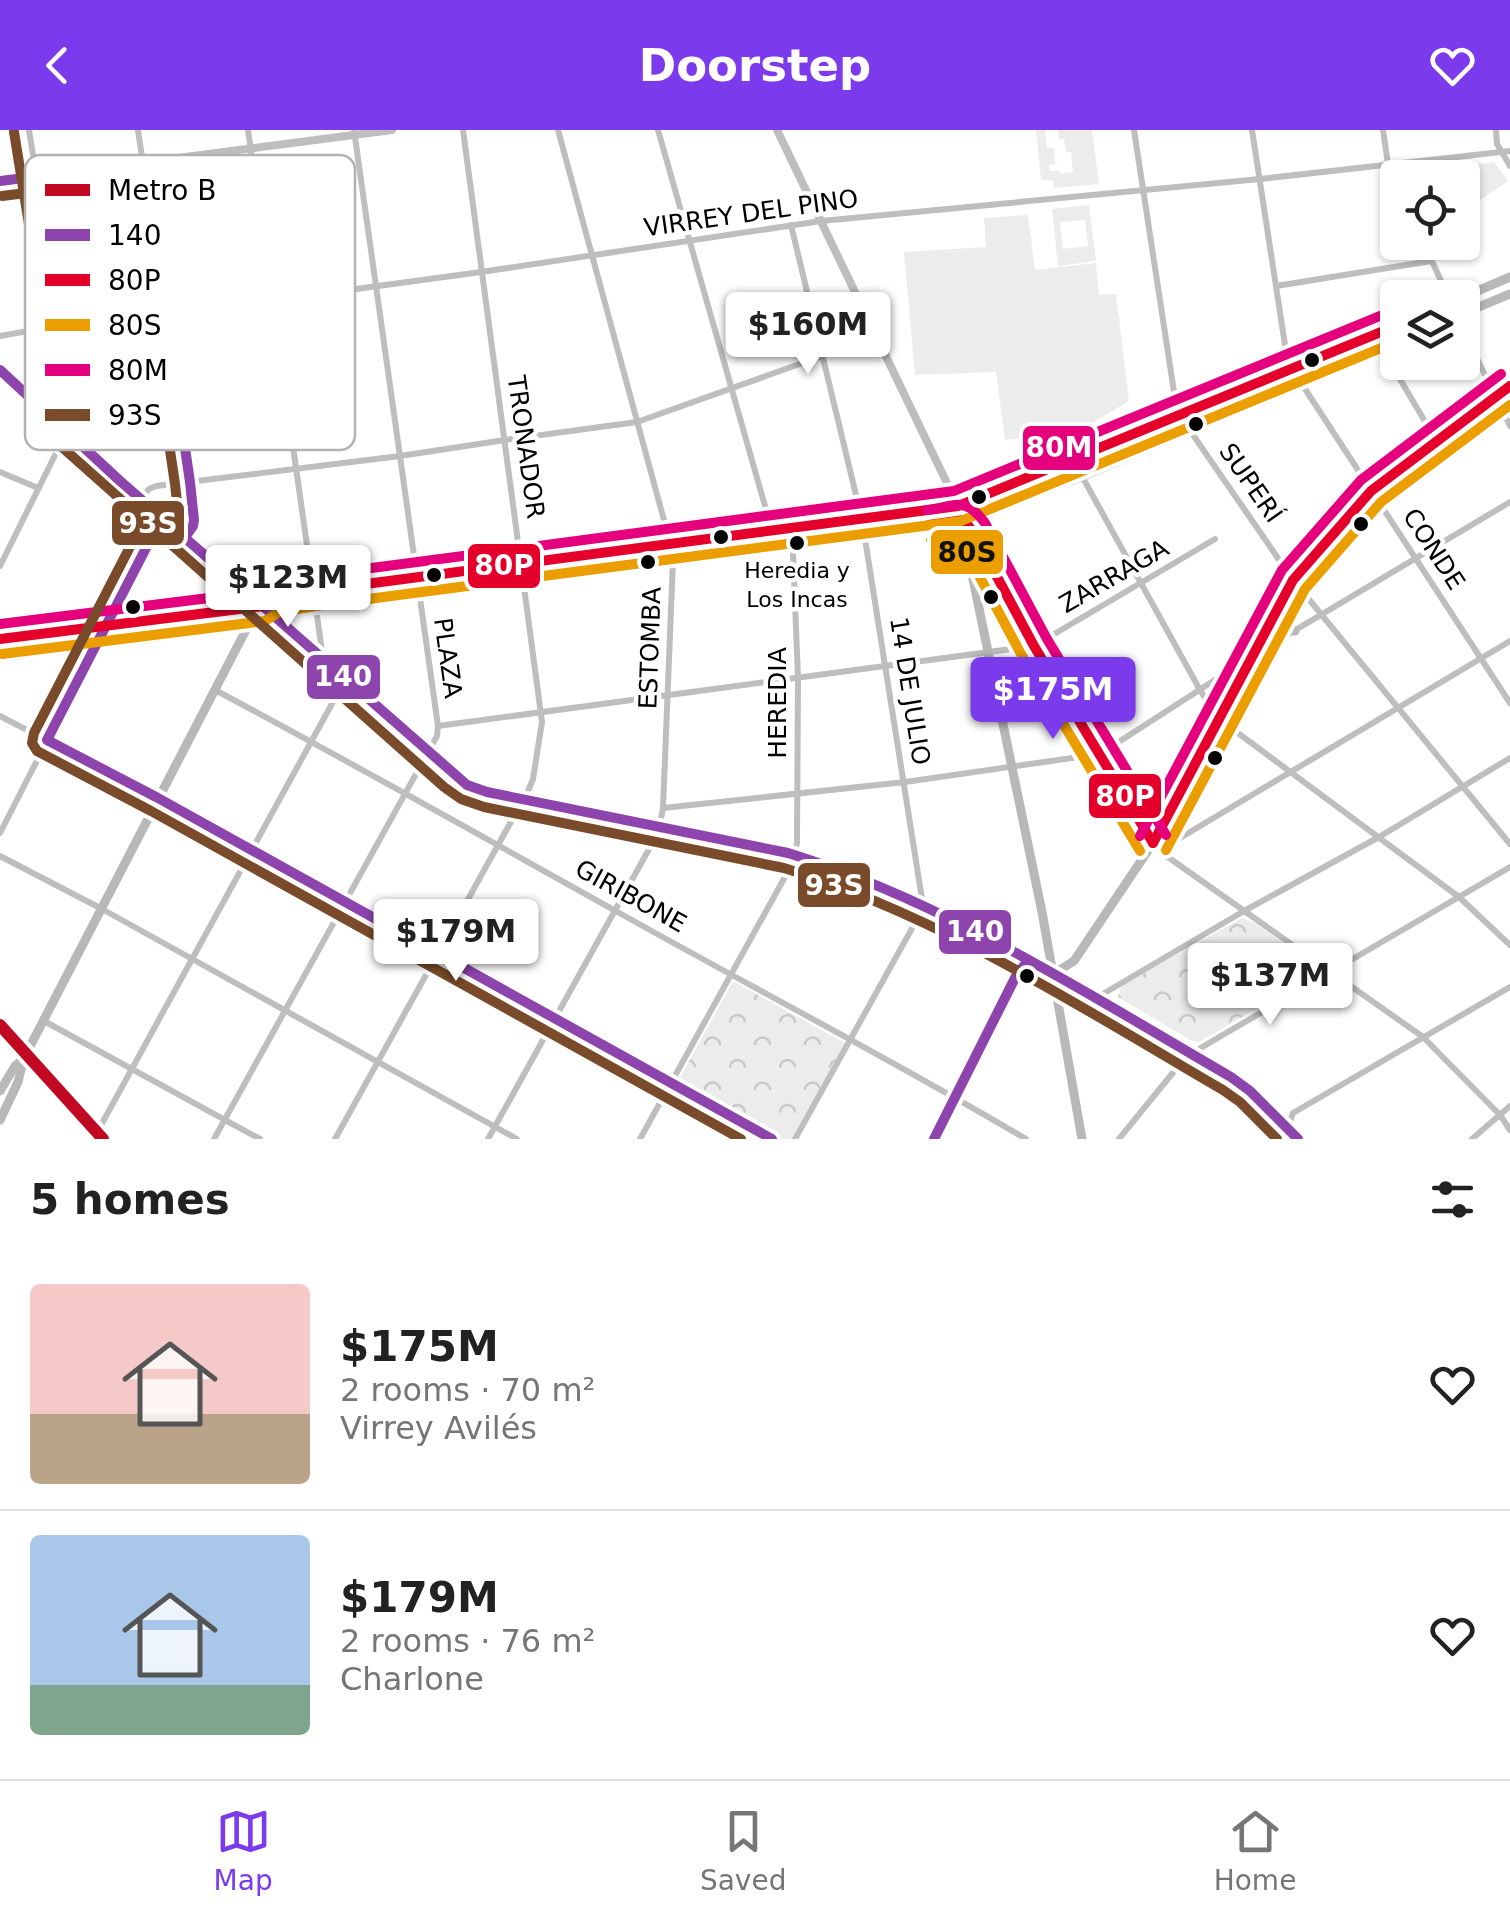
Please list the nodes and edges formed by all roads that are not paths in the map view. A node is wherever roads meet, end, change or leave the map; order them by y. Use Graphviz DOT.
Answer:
graph roads {
  1 [pos="29,130"];
  2 [pos="138,130"];
  3 [pos="248,130"];
  4 [pos="392,130"];
  5 [pos="463,130"];
  6 [pos="558,130"];
  7 [pos="658,130"];
  8 [pos="777,130"];
  9 [pos="1134,130"];
  10 [pos="1252,130"];
  11 [pos="1383,130"];
  12 [pos="1496,130"];
  13 [pos="355,132"];
  14 [pos="250,149"];
  15 [pos="1505,152"];
  16 [pos="33,155"];
  17 [pos="142,155"];
  18 [pos="207,155"];
  19 [pos="251,155"];
  20 [pos="1387,160"];
  21 [pos="1427,160"];
  22 [pos="1380,165"];
  23 [pos="1510,166"];
  24 [pos="25,179"];
  25 [pos="1260,180"];
  26 [pos="0,182"];
  27 [pos="1144,190"];
  28 [pos="821,221"];
  29 [pos="792,226"];
  30 [pos="689,242"];
  31 [pos="592,255"];
  32 [pos="1431,261"];
  33 [pos="481,272"];
  34 [pos="1510,277"];
  35 [pos="1440,280"];
  36 [pos="378,286"];
  37 [pos="1276,286"];
  38 [pos="355,289"];
  39 [pos="1480,290"];
  40 [pos="1510,294"];
  41 [pos="1480,306"];
  42 [pos="25,331"];
  43 [pos="1380,332"];
  44 [pos="874,333"];
  45 [pos="1374,335"];
  46 [pos="0,336"];
  47 [pos="1380,346"];
  48 [pos="1380,350"];
  49 [pos="822,356"];
  50 [pos="1480,366"];
  51 [pos="1292,369"];
  52 [pos="0,370"];
  53 [pos="1401,380"];
  54 [pos="1302,382"];
  55 [pos="1510,386"];
  56 [pos="733,388"];
  57 [pos="25,393"];
  58 [pos="1495,398"];
  59 [pos="1180,416"];
  60 [pos="638,422"];
  61 [pos="1510,426"];
  62 [pos="1190,430"];
  63 [pos="505,440"];
  64 [pos="1438,442"];
  65 [pos="58,450"];
  66 [pos="87,450"];
  67 [pos="185,450"];
  68 [pos="292,450"];
  69 [pos="400,456"];
  70 [pos="1072,460"];
  71 [pos="295,468"];
  72 [pos="0,472"];
  73 [pos="1081,477"];
  74 [pos="190,482"];
  75 [pos="38,488"];
  76 [pos="1371,491"];
  77 [pos="141,498"];
  78 [pos="1510,502"];
  79 [pos="958,506"];
  80 [pos="162,517"];
  81 [pos="862,520"];
  82 [pos="964,520"];
  83 [pos="776,530"];
  84 [pos="865,536"];
  85 [pos="184,537"];
  86 [pos="1216,540"];
  87 [pos="0,542"];
  88 [pos="670,543"];
  89 [pos="978,545"];
  90 [pos="10,546"];
  91 [pos="789,546"];
  92 [pos="1416,557"];
  93 [pos="673,560"];
  94 [pos="969,560"];
  95 [pos="521,564"];
  96 [pos="0,566"];
  97 [pos="417,578"];
  98 [pos="1294,580"];
  99 [pos="524,581"];
  100 [pos="1139,582"];
  101 [pos="313,591"];
  102 [pos="419,593"];
  103 [pos="263,606"];
  104 [pos="316,606"];
  105 [pos="1321,614"];
  106 [pos="1274,616"];
  107 [pos="106,626"];
  108 [pos="1294,631"];
  109 [pos="0,639"];
  110 [pos="1510,642"];
  111 [pos="1034,646"];
  112 [pos="988,652"];
  113 [pos="1252,656"];
  114 [pos="1482,659"];
  115 [pos="324,660"];
  116 [pos="886,667"];
  117 [pos="798,678"];
  118 [pos="345,679"];
  119 [pos="214,690"];
  120 [pos="1200,690"];
  121 [pos="668,694"];
  122 [pos="1510,704"];
  123 [pos="1398,708"];
  124 [pos="542,712"];
  125 [pos="0,716"];
  126 [pos="1219,719"];
  127 [pos="438,726"];
  128 [pos="47,740"];
  129 [pos="312,742"];
  130 [pos="428,753"];
  131 [pos="1100,754"];
  132 [pos="1510,758"];
  133 [pos="1013,766"];
  134 [pos="1291,771"];
  135 [pos="904,782"];
  136 [pos="1462,785"];
  137 [pos="797,792"];
  138 [pos="405,793"];
  139 [pos="158,798"];
  140 [pos="524,798"];
  141 [pos="663,808"];
  142 [pos="660,827"];
  143 [pos="0,833"];
  144 [pos="1378,836"];
  145 [pos="1153,843"];
  146 [pos="498,844"];
  147 [pos="1510,844"];
  148 [pos="252,850"];
  149 [pos="795,855"];
  150 [pos="0,856"];
  151 [pos="1510,867"];
  152 [pos="1459,897"];
  153 [pos="344,902"];
  154 [pos="922,905"];
  155 [pos="102,909"];
  156 [pos="614,910"];
  157 [pos="1244,911"];
  158 [pos="1510,946"];
  159 [pos="438,953"];
  160 [pos="192,958"];
  161 [pos="1028,960"];
  162 [pos="1330,972"];
  163 [pos="731,974"];
  164 [pos="1053,974"];
  165 [pos="1510,987"];
  166 [pos="1096,998"];
  167 [pos="285,1011"];
  168 [pos="555,1020"];
  169 [pos="44,1021"];
  170 [pos="0,1031"];
  171 [pos="1423,1037"];
  172 [pos="850,1041"];
  173 [pos="1192,1054"];
  174 [pos="24,1058"];
  175 [pos="378,1062"];
  176 [pos="131,1068"];
  177 [pos="671,1084"];
  178 [pos="0,1091"];
  179 [pos="956,1097"];
  180 [pos="1510,1106"];
  181 [pos="1500,1115"];
  182 [pos="0,1120"];
  183 [pos="225,1120"];
  184 [pos="494,1127"];
  185 [pos="1510,1130"];
  186 [pos="1286,1134"];
  187 [pos="94,1138"];
  188 [pos="214,1139"];
  189 [pos="260,1139"];
  190 [pos="335,1139"];
  191 [pos="488,1139"];
  192 [pos="517,1139"];
  193 [pos="640,1139"];
  194 [pos="772,1139"];
  195 [pos="794,1139"];
  196 [pos="934,1139"];
  197 [pos="1026,1139"];
  198 [pos="1082,1139"];
  199 [pos="1119,1139"];
  200 [pos="1298,1139"];
  201 [pos="1472,1139"];
  1 -- 16 [label="street"];
  2 -- 17 [label="street"];
  3 -- 14 [label="street"];
  4 -- 13 [label="street"];
  5 -- 33 [label="street, TRONADOR"];
  6 -- 31 [label="street, ESTOMBA"];
  7 -- 30 [label="street"];
  8 -- 28 [label="street"];
  9 -- 27 [label="street, SUPERÍ"];
  10 -- 25 [label="street, CONDE"];
  11 -- 20 [label="street"];
  12 -- 15 [label="street"];
  13 -- 14 [label="street"];
  13 -- 36 [label="street, PLAZA"];
  14 -- 18 [label="street"];
  14 -- 19 [label="street"];
  15 -- 21 [label="street, VIRREY DEL PINO"];
  15 -- 23 [label="street"];
  22 -- 25 [label="street, VIRREY DEL PINO"];
  24 -- 26 [label="street"];
  25 -- 27 [label="street, VIRREY DEL PINO"];
  25 -- 37 [label="street, CONDE"];
  27 -- 28 [label="street, VIRREY DEL PINO"];
  27 -- 59 [label="street, SUPERÍ"];
  28 -- 29 [label="street, VIRREY DEL PINO"];
  28 -- 44 [label="street"];
  29 -- 30 [label="street, VIRREY DEL PINO"];
  29 -- 49 [label="street, 14 DE JULIO"];
  30 -- 31 [label="street, VIRREY DEL PINO"];
  30 -- 56 [label="street"];
  31 -- 33 [label="street, VIRREY DEL PINO"];
  31 -- 60 [label="street, ESTOMBA"];
  32 -- 35 [label="street"];
  32 -- 37 [label="street"];
  33 -- 36 [label="street, VIRREY DEL PINO"];
  33 -- 63 [label="street, TRONADOR"];
  34 -- 39 [label="main road"];
  36 -- 38 [label="street, VIRREY DEL PINO"];
  36 -- 69 [label="street, PLAZA"];
  37 -- 51 [label="street, CONDE"];
  40 -- 41 [label="main road"];
  42 -- 46 [label="street, VIRREY DEL PINO"];
  43 -- 45 [label="main road"];
  44 -- 49 [label="street"];
  44 -- 79 [label="street"];
  45 -- 47 [label="street"];
  45 -- 51 [label="main road"];
  48 -- 54 [label="main road"];
  49 -- 56 [label="street"];
  49 -- 81 [label="street, 14 DE JULIO"];
  50 -- 58 [label="street"];
  51 -- 54 [label="street, CONDE"];
  51 -- 59 [label="main road"];
  52 -- 57 [label="main road"];
  53 -- 64 [label="street"];
  54 -- 62 [label="main road"];
  54 -- 76 [label="street, CONDE"];
  55 -- 58 [label="main road"];
  56 -- 60 [label="street"];
  56 -- 83 [label="street"];
  58 -- 61 [label="street"];
  58 -- 64 [label="main road"];
  59 -- 62 [label="street, SUPERÍ"];
  59 -- 70 [label="main road"];
  60 -- 63 [label="street"];
  60 -- 88 [label="street, ESTOMBA"];
  62 -- 73 [label="main road"];
  62 -- 98 [label="street, SUPERÍ"];
  63 -- 69 [label="street"];
  63 -- 95 [label="street, TRONADOR"];
  64 -- 76 [label="main road"];
  65 -- 75 [label="street"];
  66 -- 77 [label="main road"];
  67 -- 74 [label="street"];
  68 -- 71 [label="street"];
  69 -- 71 [label="street"];
  69 -- 97 [label="street, PLAZA"];
  70 -- 73 [label="street"];
  70 -- 79 [label="main road"];
  71 -- 74 [label="street"];
  71 -- 101 [label="street"];
  72 -- 75 [label="street"];
  73 -- 82 [label="main road"];
  73 -- 100 [label="street"];
  74 -- 77 [label="street"];
  74 -- 85 [label="street"];
  75 -- 90 [label="street"];
  76 -- 92 [label="street, CONDE"];
  76 -- 98 [label="main road"];
  77 -- 80 [label="main road"];
  78 -- 92 [label="street"];
  79 -- 81 [label="main road"];
  79 -- 82 [label="main road"];
  80 -- 85 [label="main road"];
  80 -- 107 [label="street"];
  81 -- 83 [label="main road"];
  81 -- 84 [label="street, 14 DE JULIO"];
  82 -- 84 [label="main road"];
  82 -- 89 [label="street"];
  82 -- 94 [label="main road"];
  83 -- 88 [label="main road"];
  83 -- 91 [label="street"];
  84 -- 91 [label="main road"];
  84 -- 116 [label="street, 14 DE JULIO"];
  85 -- 103 [label="main road"];
  86 -- 100 [label="street, ZARRAGA"];
  87 -- 90 [label="street"];
  88 -- 93 [label="street, ESTOMBA"];
  88 -- 95 [label="main road"];
  89 -- 94 [label="main road"];
  89 -- 111 [label="street"];
  90 -- 96 [label="street"];
  91 -- 93 [label="main road"];
  91 -- 117 [label="street, HEREDIA"];
  92 -- 105 [label="street"];
  92 -- 114 [label="street, CONDE"];
  93 -- 99 [label="main road"];
  93 -- 121 [label="street, ESTOMBA"];
  94 -- 112 [label="main road"];
  95 -- 97 [label="main road"];
  95 -- 99 [label="street, TRONADOR"];
  97 -- 101 [label="main road"];
  97 -- 102 [label="street, PLAZA"];
  98 -- 105 [label="street, SUPERÍ"];
  98 -- 106 [label="main road"];
  99 -- 102 [label="main road"];
  99 -- 124 [label="street, TRONADOR"];
  100 -- 111 [label="street, ZARRAGA"];
  100 -- 120 [label="street"];
  101 -- 103 [label="main road"];
  101 -- 104 [label="street"];
  102 -- 104 [label="main road"];
  102 -- 127 [label="street, PLAZA"];
  103 -- 104 [label="main road"];
  103 -- 107 [label="main road"];
  103 -- 115 [label="main road"];
  103 -- 119 [label="main road"];
  104 -- 115 [label="street"];
  105 -- 108 [label="street"];
  105 -- 123 [label="street, SUPERÍ"];
  106 -- 108 [label="main road"];
  106 -- 113 [label="main road"];
  107 -- 109 [label="main road"];
  107 -- 128 [label="street"];
  108 -- 113 [label="street"];
  110 -- 114 [label="street"];
  111 -- 112 [label="street, ZARRAGA"];
  111 -- 131 [label="street"];
  112 -- 116 [label="street, ZARRAGA"];
  112 -- 133 [label="main road"];
  113 -- 120 [label="street"];
  113 -- 126 [label="main road"];
  114 -- 122 [label="street, CONDE"];
  114 -- 123 [label="street"];
  115 -- 118 [label="main road"];
  116 -- 117 [label="street, ZARRAGA"];
  116 -- 135 [label="street, 14 DE JULIO"];
  117 -- 121 [label="street, ZARRAGA"];
  117 -- 137 [label="street, HEREDIA"];
  118 -- 129 [label="street"];
  118 -- 130 [label="main road"];
  119 -- 129 [label="street, GIRIBONE"];
  119 -- 139 [label="main road"];
  120 -- 126 [label="street"];
  120 -- 131 [label="street"];
  121 -- 124 [label="street, ZARRAGA"];
  121 -- 141 [label="street, ESTOMBA"];
  123 -- 134 [label="street"];
  123 -- 136 [label="street, SUPERÍ"];
  124 -- 127 [label="street, ZARRAGA"];
  124 -- 140 [label="street, TRONADOR"];
  125 -- 128 [label="street"];
  126 -- 134 [label="street"];
  126 -- 145 [label="main road"];
  127 -- 130 [label="street, PLAZA"];
  128 -- 139 [label="street"];
  128 -- 143 [label="street"];
  129 -- 138 [label="street, GIRIBONE"];
  129 -- 148 [label="street"];
  130 -- 138 [label="street, PLAZA"];
  130 -- 140 [label="main road"];
  131 -- 133 [label="street"];
  131 -- 145 [label="street"];
  132 -- 136 [label="street"];
  133 -- 135 [label="street"];
  133 -- 164 [label="main road"];
  134 -- 144 [label="street"];
  134 -- 145 [label="street"];
  135 -- 137 [label="street"];
  135 -- 154 [label="street, 14 DE JULIO"];
  136 -- 144 [label="street"];
  136 -- 147 [label="street, SUPERÍ"];
  137 -- 141 [label="street"];
  137 -- 149 [label="street, HEREDIA"];
  138 -- 146 [label="street, GIRIBONE"];
  138 -- 153 [label="street, PLAZA"];
  139 -- 148 [label="street"];
  139 -- 155 [label="main road"];
  140 -- 142 [label="main road"];
  140 -- 146 [label="street, TRONADOR"];
  141 -- 142 [label="street, ESTOMBA"];
  142 -- 149 [label="main road"];
  142 -- 156 [label="street, ESTOMBA"];
  144 -- 152 [label="street"];
  144 -- 157 [label="street"];
  145 -- 157 [label="street"];
  145 -- 164 [label="main road"];
  146 -- 156 [label="street, GIRIBONE"];
  146 -- 159 [label="street, TRONADOR"];
  148 -- 153 [label="street"];
  148 -- 160 [label="street"];
  149 -- 154 [label="main road"];
  149 -- 163 [label="street, HEREDIA"];
  150 -- 155 [label="street"];
  151 -- 152 [label="street"];
  152 -- 158 [label="street"];
  152 -- 162 [label="street"];
  153 -- 159 [label="street"];
  153 -- 167 [label="street, PLAZA"];
  154 -- 161 [label="main road"];
  154 -- 172 [label="street"];
  155 -- 160 [label="street"];
  155 -- 169 [label="main road"];
  156 -- 163 [label="street, GIRIBONE"];
  156 -- 168 [label="street, ESTOMBA"];
  157 -- 162 [label="street"];
  157 -- 166 [label="street"];
  159 -- 168 [label="street"];
  159 -- 175 [label="street, TRONADOR"];
  160 -- 167 [label="street"];
  160 -- 176 [label="street"];
  161 -- 164 [label="main road"];
  161 -- 179 [label="main road"];
  162 -- 171 [label="street"];
  162 -- 173 [label="street"];
  163 -- 172 [label="street, GIRIBONE"];
  163 -- 177 [label="street, HEREDIA"];
  164 -- 166 [label="main road"];
  164 -- 198 [label="main road"];
  165 -- 171 [label="street"];
  166 -- 173 [label="main road"];
  167 -- 175 [label="street"];
  167 -- 183 [label="street, PLAZA"];
  168 -- 177 [label="street"];
  168 -- 184 [label="street, ESTOMBA"];
  169 -- 174 [label="main road"];
  169 -- 176 [label="street"];
  170 -- 174 [label="main road"];
  171 -- 181 [label="street"];
  171 -- 186 [label="street"];
  172 -- 179 [label="street, GIRIBONE"];
  172 -- 195 [label="street"];
  173 -- 186 [label="main road"];
  173 -- 199 [label="street"];
  174 -- 178 [label="main road"];
  174 -- 182 [label="main road"];
  174 -- 187 [label="main road"];
  175 -- 184 [label="street"];
  175 -- 190 [label="street, TRONADOR"];
  176 -- 183 [label="street"];
  176 -- 187 [label="street"];
  177 -- 193 [label="street, HEREDIA"];
  177 -- 194 [label="street"];
  179 -- 196 [label="main road"];
  179 -- 197 [label="street, GIRIBONE"];
  180 -- 181 [label="street"];
  181 -- 185 [label="street"];
  181 -- 201 [label="street"];
  183 -- 188 [label="street, PLAZA"];
  183 -- 189 [label="street"];
  184 -- 191 [label="street, ESTOMBA"];
  184 -- 192 [label="street"];
  186 -- 200 [label="main road"];
}
